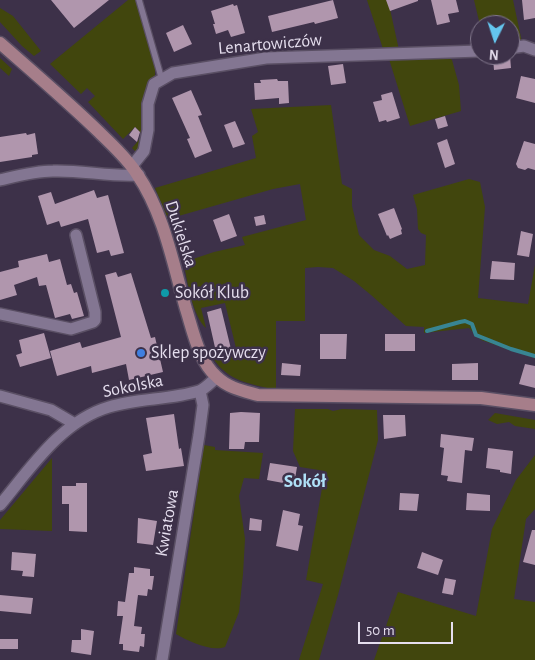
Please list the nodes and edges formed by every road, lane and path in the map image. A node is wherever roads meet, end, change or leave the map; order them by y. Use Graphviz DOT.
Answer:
graph roads {
  1 [pos="138,0"];
  2 [pos="0,43"];
  3 [pos="520,47"];
  4 [pos="535,50"];
  5 [pos="470,51"];
  6 [pos="162,80"];
  7 [pos="135,171"];
  8 [pos="0,180"];
  9 [pos="76,235"];
  10 [pos="0,314"];
  11 [pos="217,377"];
  12 [pos="200,391"];
  13 [pos="0,396"];
  14 [pos="535,405"];
  15 [pos="75,424"];
  16 [pos="0,505"];
  17 [pos="162,660"];
  1 -- 6 [label="lane"];
  2 -- 7 [label="main road, Dukielska"];
  3 -- 4 [label="street"];
  5 -- 6 [label="street, Lenartowiczów"];
  6 -- 7 [label="street"];
  7 -- 8 [label="street"];
  7 -- 11 [label="main road, Dukielska"];
  9 -- 10 [label="street"];
  11 -- 12 [label="street, Sokolska"];
  11 -- 14 [label="main road, Dukielska"];
  12 -- 15 [label="street, Sokolska"];
  12 -- 17 [label="street, Kwiatowa"];
  13 -- 15 [label="street"];
  15 -- 16 [label="street, Sokolska"];
}
